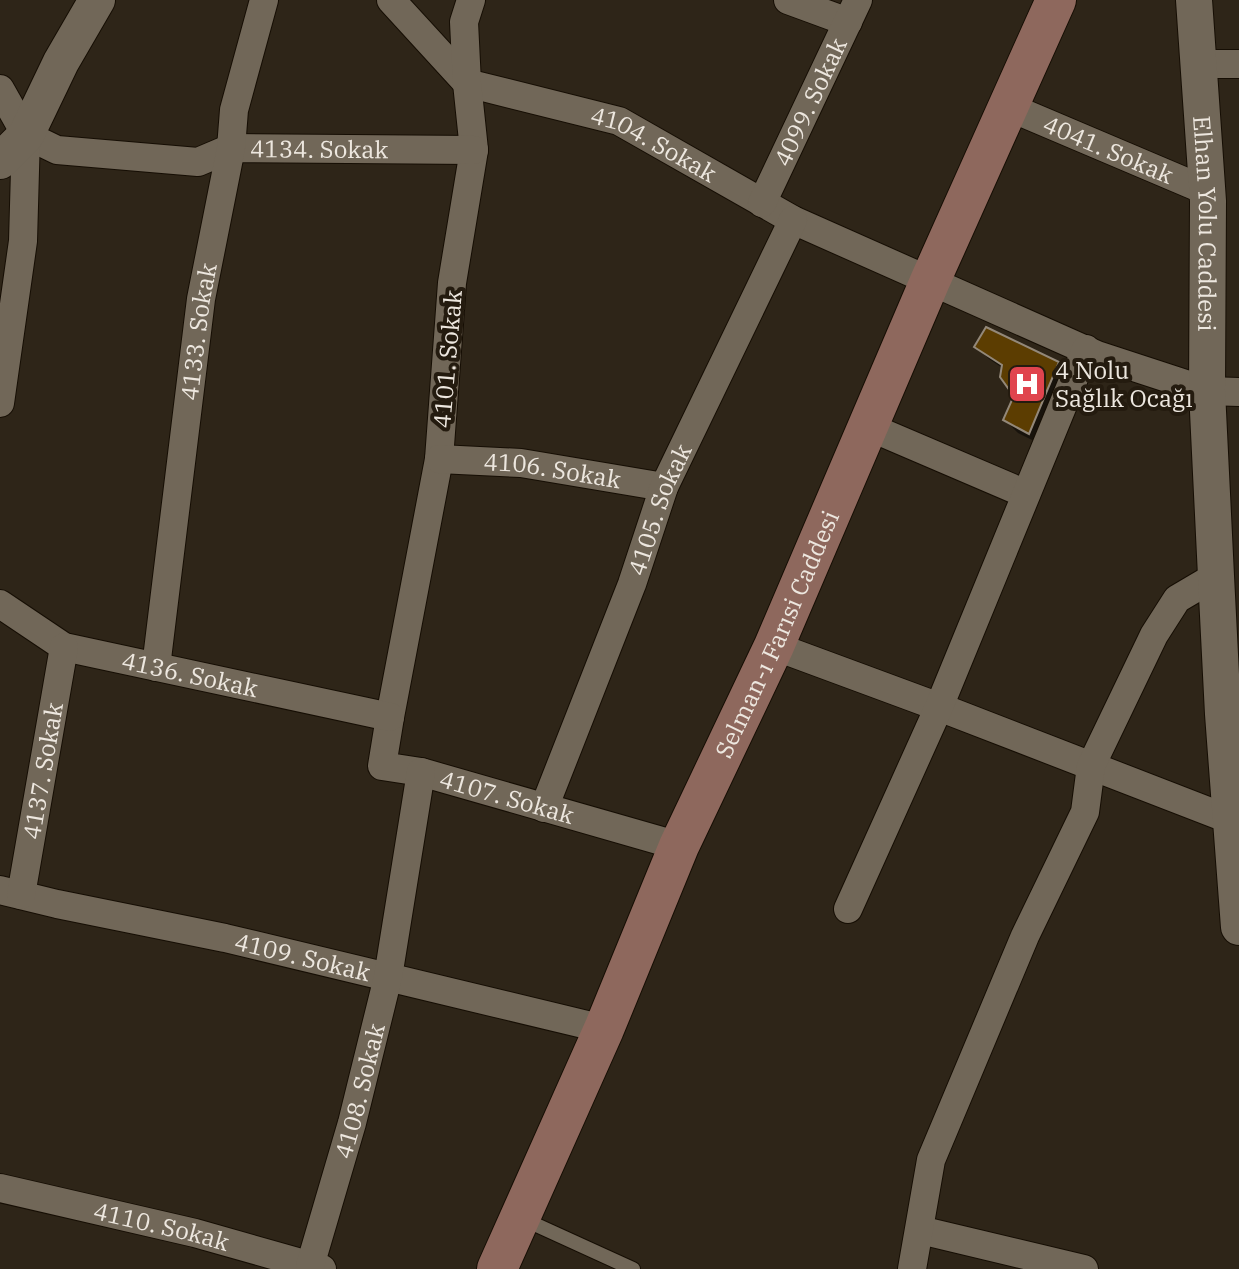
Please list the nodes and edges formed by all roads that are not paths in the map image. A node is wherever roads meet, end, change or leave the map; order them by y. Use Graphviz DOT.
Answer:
graph roads {
  1 [pos="97,0"];
  2 [pos="264,0"];
  3 [pos="391,0"];
  4 [pos="471,0"];
  5 [pos="788,0"];
  6 [pos="1056,0"];
  7 [pos="1194,0"];
  8 [pos="853,11"];
  9 [pos="1198,64"];
  10 [pos="1239,64"];
  11 [pos="467,83"];
  12 [pos="0,89"];
  13 [pos="1009,107"];
  14 [pos="26,135"];
  15 [pos="231,148"];
  16 [pos="474,150"];
  17 [pos="0,161"];
  18 [pos="1207,191"];
  19 [pos="762,203"];
  20 [pos="793,220"];
  21 [pos="930,281"];
  22 [pos="1086,349"];
  23 [pos="1223,391"];
  24 [pos="0,403"];
  25 [pos="867,426"];
  26 [pos="439,459"];
  27 [pos="664,487"];
  28 [pos="1026,494"];
  29 [pos="1216,576"];
  30 [pos="0,604"];
  31 [pos="774,646"];
  32 [pos="64,647"];
  33 [pos="156,667"];
  34 [pos="939,707"];
  35 [pos="390,717"];
  36 [pos="1091,766"];
  37 [pos="421,772"];
  38 [pos="544,808"];
  39 [pos="1231,820"];
  40 [pos="679,846"];
  41 [pos="11,893"];
  42 [pos="848,909"];
  43 [pos="1239,927"];
  44 [pos="388,977"];
  45 [pos="604,1029"];
  46 [pos="0,1188"];
  47 [pos="519,1218"];
  48 [pos="920,1230"];
  49 [pos="316,1267"];
  50 [pos="497,1269"];
  51 [pos="633,1269"];
  52 [pos="912,1269"];
  53 [pos="1084,1269"];
  1 -- 14 [label="street"];
  2 -- 15 [label="street, 4133. Sokak"];
  3 -- 11 [label="street"];
  4 -- 11 [label="street, 4101. Sokak"];
  5 -- 8 [label="street"];
  6 -- 13 [label="main road, Selman-ı Farısi Caddesi"];
  7 -- 9 [label="street, Elhan Yolu Caddesi"];
  8 -- 19 [label="street, 4099. Sokak"];
  9 -- 10 [label="street"];
  9 -- 18 [label="street, Elhan Yolu Caddesi"];
  11 -- 16 [label="street, 4101. Sokak"];
  11 -- 19 [label="street, 4104. Sokak"];
  12 -- 14 [label="street"];
  13 -- 18 [label="street, 4041. Sokak"];
  13 -- 21 [label="main road, Selman-ı Farısi Caddesi"];
  14 -- 15 [label="street, 4134. Sokak"];
  14 -- 17 [label="street"];
  14 -- 24 [label="street"];
  15 -- 16 [label="street, 4134. Sokak"];
  15 -- 33 [label="street, 4133. Sokak"];
  16 -- 26 [label="street, 4101. Sokak"];
  18 -- 23 [label="street, Elhan Yolu Caddesi"];
  19 -- 20 [label="street, 4104. Sokak"];
  20 -- 21 [label="street, 4104. Sokak"];
  20 -- 27 [label="street, 4105. Sokak"];
  21 -- 22 [label="street, 4104. Sokak"];
  21 -- 25 [label="main road, Selman-ı Farısi Caddesi"];
  22 -- 23 [label="street, 4104. Sokak"];
  22 -- 28 [label="street"];
  23 -- 29 [label="street, Elhan Yolu Caddesi"];
  25 -- 28 [label="street"];
  25 -- 31 [label="main road, Selman-ı Farısi Caddesi"];
  26 -- 27 [label="street, 4106. Sokak"];
  26 -- 35 [label="street, 4101. Sokak"];
  27 -- 38 [label="street, 4105. Sokak"];
  28 -- 34 [label="street"];
  29 -- 36 [label="street"];
  29 -- 39 [label="street, Elhan Yolu Caddesi"];
  30 -- 32 [label="street, 4136. Sokak"];
  31 -- 34 [label="street"];
  31 -- 40 [label="main road, Selman-ı Farısi Caddesi"];
  32 -- 33 [label="street, 4136. Sokak"];
  32 -- 41 [label="street, 4137. Sokak"];
  33 -- 35 [label="street, 4136. Sokak"];
  34 -- 36 [label="street"];
  34 -- 42 [label="street"];
  35 -- 37 [label="street, 4107. Sokak"];
  36 -- 39 [label="street"];
  36 -- 48 [label="street"];
  37 -- 38 [label="street, 4107. Sokak"];
  37 -- 44 [label="street, 4108. Sokak"];
  38 -- 40 [label="street, 4107. Sokak"];
  39 -- 43 [label="street, Elhan Yolu Caddesi"];
  40 -- 45 [label="main road, Selman-ı Farısi Caddesi"];
  41 -- 44 [label="street, 4109. Sokak"];
  44 -- 45 [label="street, 4109. Sokak"];
  44 -- 49 [label="street, 4108. Sokak"];
  45 -- 47 [label="main road, Selman-ı Farısi Caddesi"];
  46 -- 49 [label="street, 4110. Sokak"];
  47 -- 50 [label="main road, Selman-ı Farısi Caddesi"];
  47 -- 51 [label="lane"];
  48 -- 52 [label="street"];
  48 -- 53 [label="street"];
}
